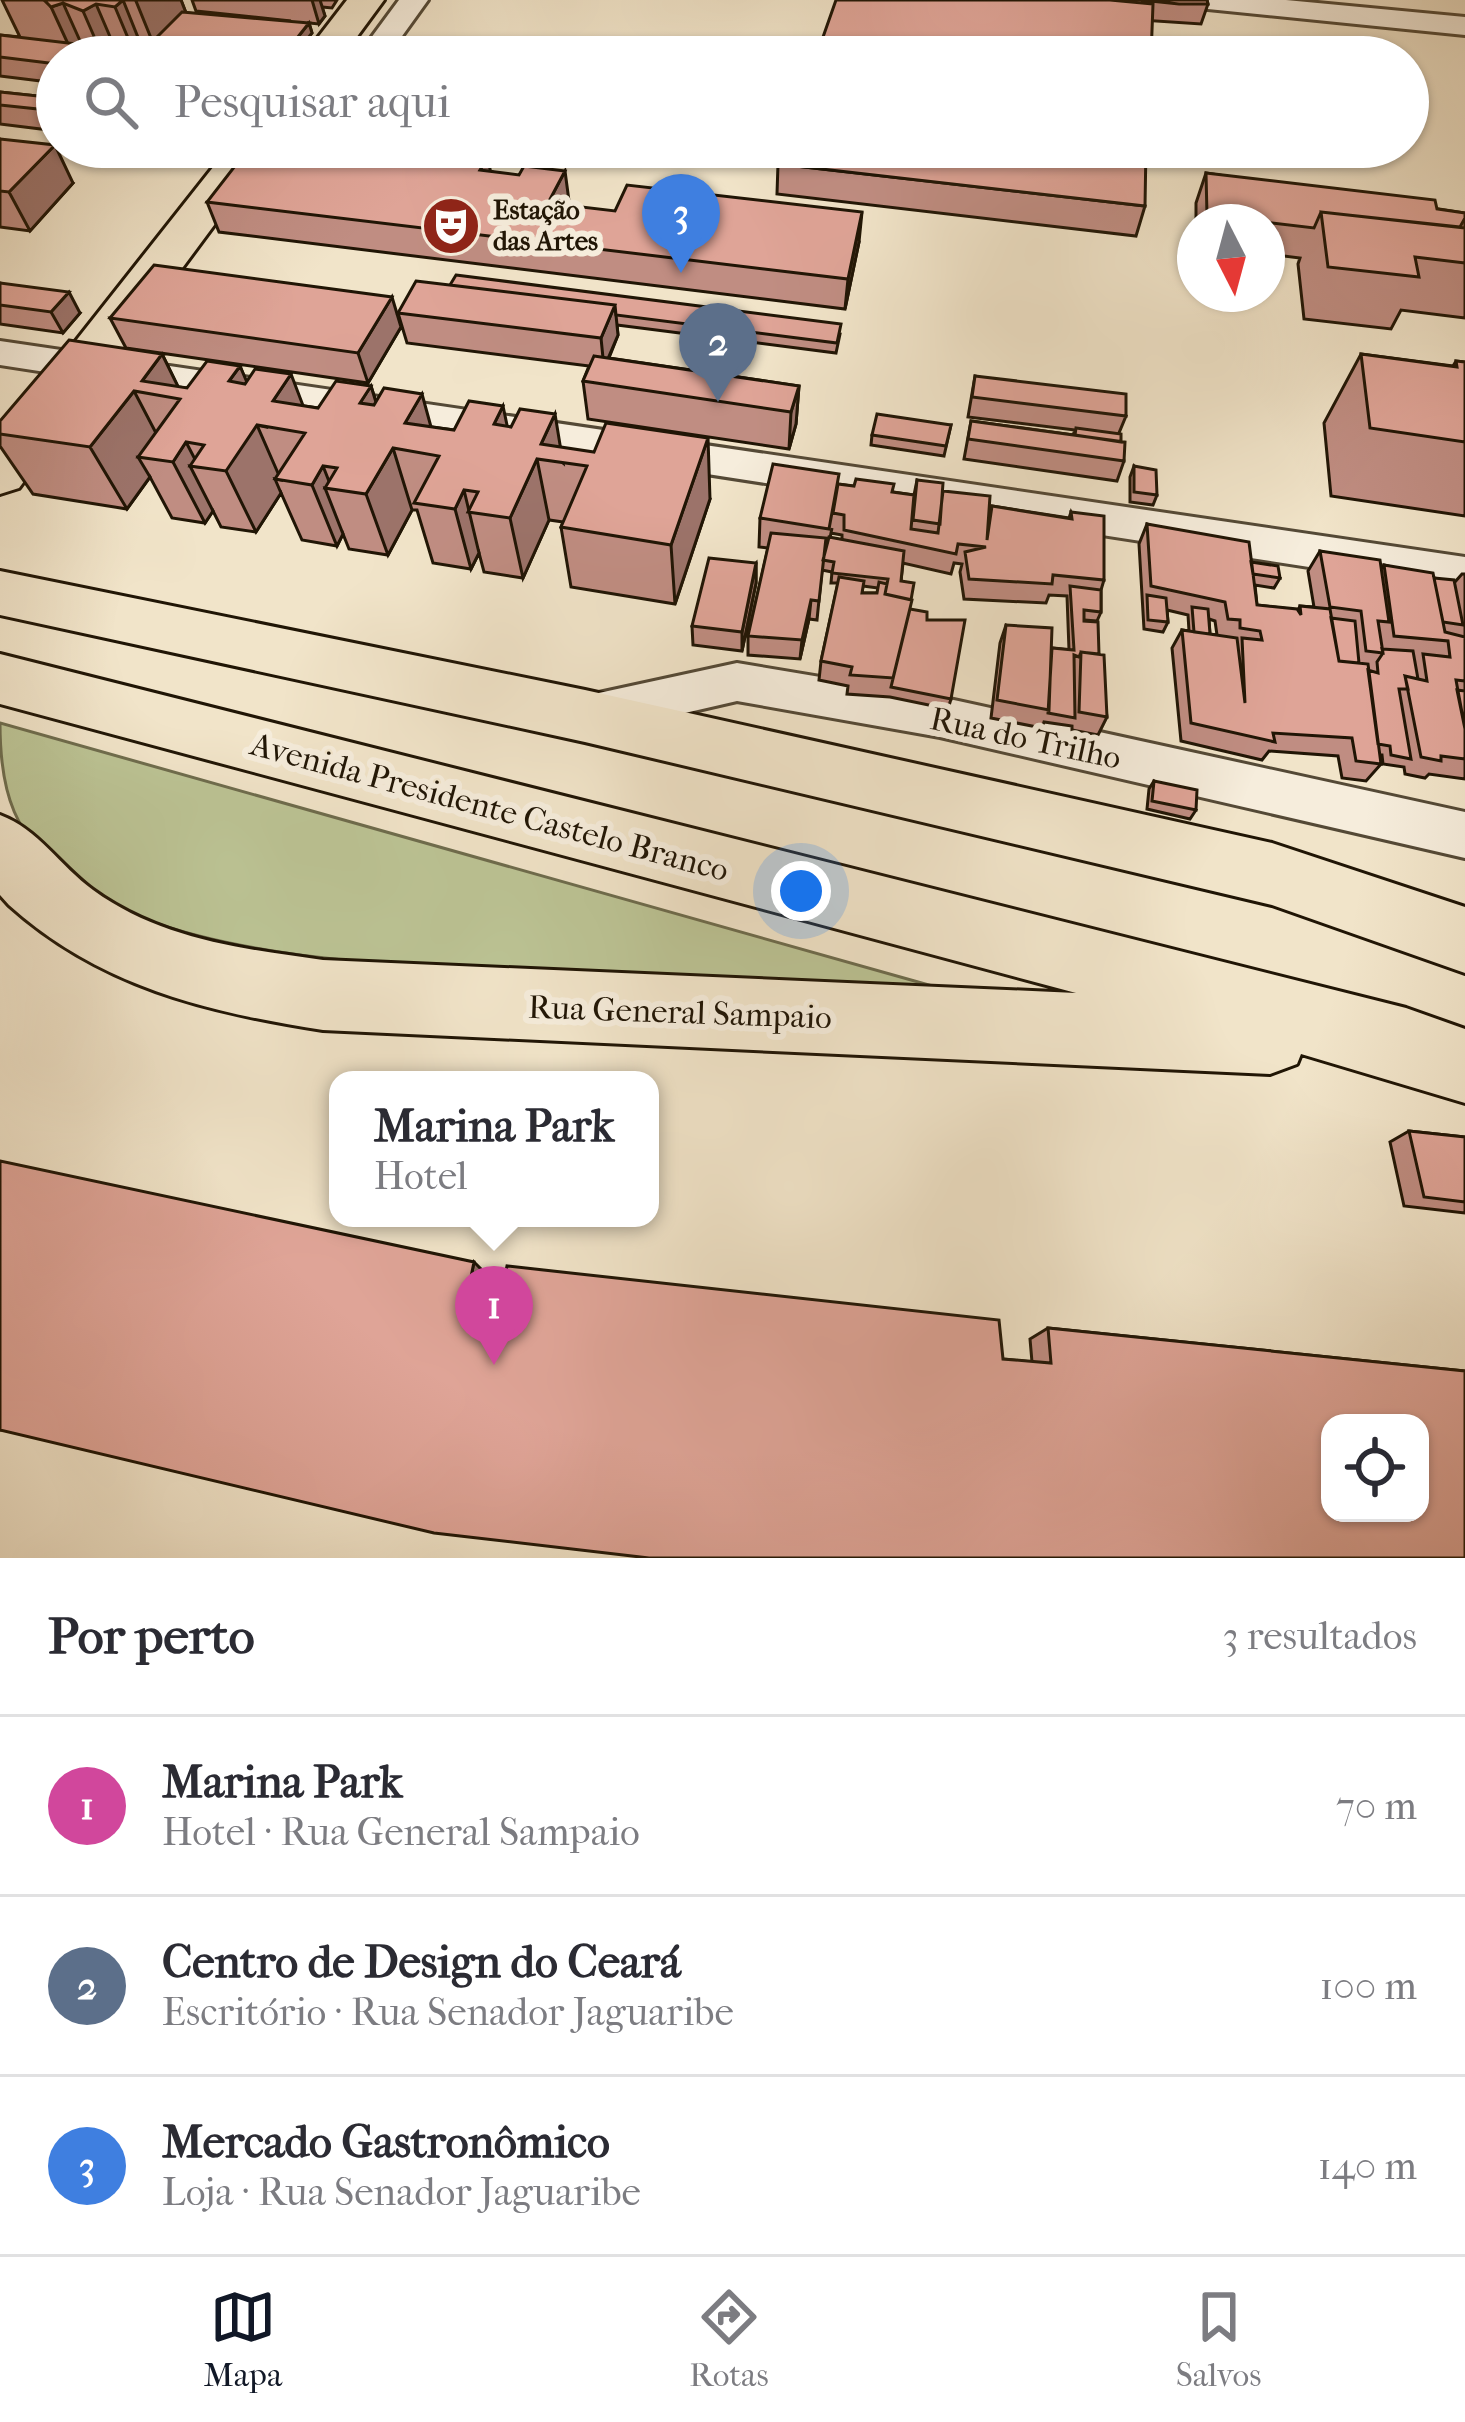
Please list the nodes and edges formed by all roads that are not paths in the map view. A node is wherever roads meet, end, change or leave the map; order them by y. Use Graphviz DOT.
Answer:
graph roads {
  1 [pos="366,0"];
  2 [pos="414,0"];
  3 [pos="1198,0"];
  4 [pos="1430,0"];
  5 [pos="1465,3"];
  6 [pos="1350,7"];
  7 [pos="1465,26"];
  8 [pos="338,36"];
  9 [pos="387,36"];
  10 [pos="235,168"];
  11 [pos="0,352"];
  12 [pos="80,365"];
  13 [pos="0,475"];
  14 [pos="1465,574"];
  15 [pos="0,593"];
  16 [pos="0,680"];
  17 [pos="585,716"];
  18 [pos="1465,835"];
  19 [pos="0,845"];
  20 [pos="1465,940"];
  21 [pos="1436,1055"];
  1 -- 8 [label="main road"];
  2 -- 9 [label="street"];
  3 -- 6 [label="street"];
  4 -- 5 [label="street"];
  6 -- 7 [label="street"];
  10 -- 12 [label="main road"];
  11 -- 12 [label="street"];
  12 -- 13 [label="main road"];
  12 -- 14 [label="street"];
  15 -- 17 [label="main road"];
  16 -- 21 [label="main road, Avenida Presidente Castelo Branco"];
  17 -- 18 [label="street, Rua do Trilho"];
  17 -- 20 [label="main road"];
  19 -- 21 [label="main road, Rua General Sampaio"];
}
